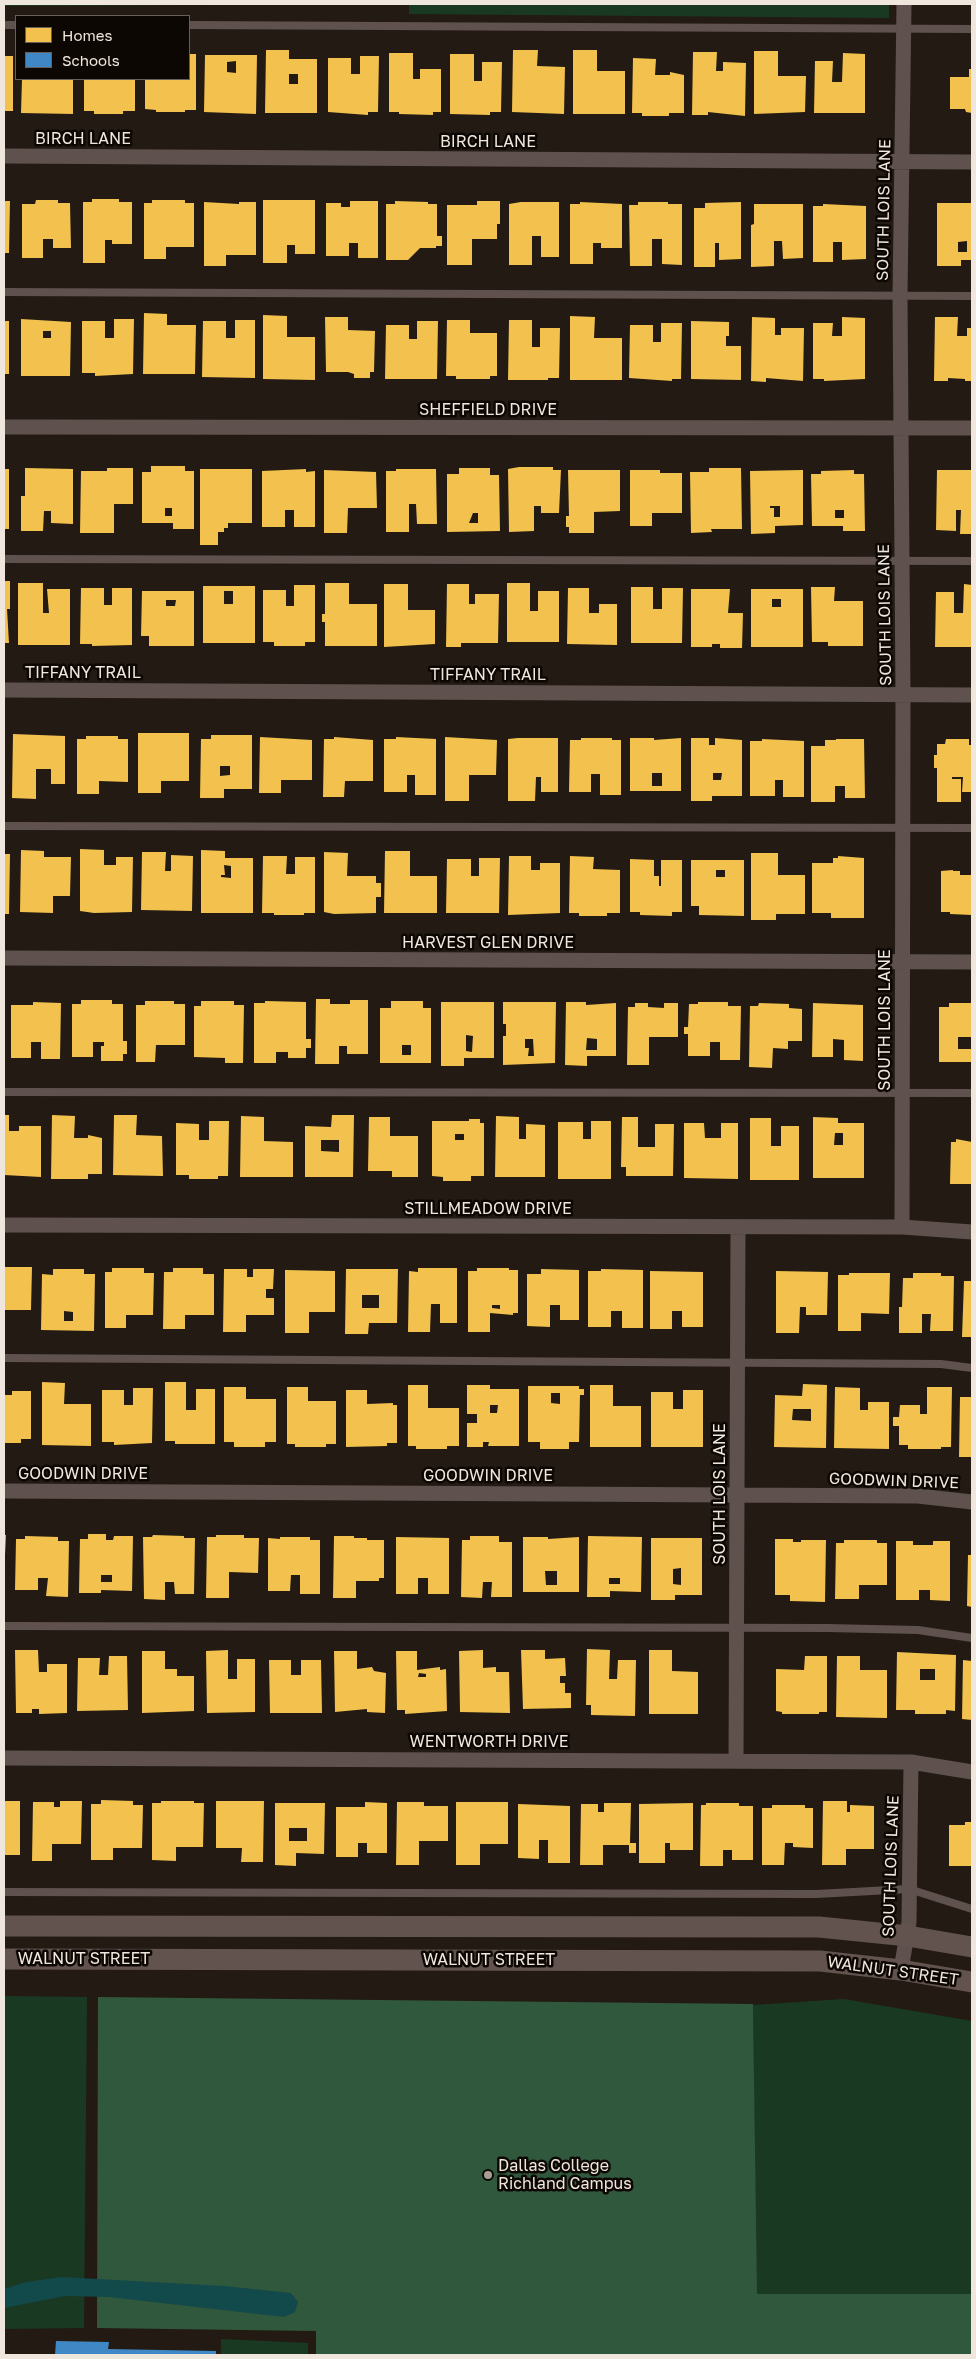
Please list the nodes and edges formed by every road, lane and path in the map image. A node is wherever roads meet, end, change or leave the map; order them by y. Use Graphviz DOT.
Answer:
graph roads {
  1 [pos="904,4"];
  2 [pos="190,26"];
  3 [pos="905,29"];
  4 [pos="972,29"];
  5 [pos="4,156"];
  6 [pos="902,162"];
  7 [pos="972,162"];
  8 [pos="4,292"];
  9 [pos="900,296"];
  10 [pos="972,296"];
  11 [pos="4,427"];
  12 [pos="901,427"];
  13 [pos="972,428"];
  14 [pos="4,559"];
  15 [pos="901,561"];
  16 [pos="972,561"];
  17 [pos="4,690"];
  18 [pos="903,695"];
  19 [pos="972,696"];
  20 [pos="4,826"];
  21 [pos="903,826"];
  22 [pos="972,828"];
  23 [pos="4,958"];
  24 [pos="902,962"];
  25 [pos="972,962"];
  26 [pos="4,1092"];
  27 [pos="972,1093"];
  28 [pos="902,1094"];
  29 [pos="4,1225"];
  30 [pos="902,1227"];
  31 [pos="738,1228"];
  32 [pos="972,1232"];
  33 [pos="4,1358"];
  34 [pos="738,1362"];
  35 [pos="972,1368"];
  36 [pos="4,1491"];
  37 [pos="738,1495"];
  38 [pos="972,1502"];
  39 [pos="4,1626"];
  40 [pos="737,1629"];
  41 [pos="972,1638"];
  42 [pos="4,1758"];
  43 [pos="736,1761"];
  44 [pos="911,1762"];
  45 [pos="972,1772"];
  46 [pos="909,1889"];
  47 [pos="4,1892"];
  48 [pos="972,1909"];
  49 [pos="4,1926"];
  50 [pos="908,1936"];
  51 [pos="972,1947"];
  52 [pos="4,1959"];
  53 [pos="901,1970"];
  54 [pos="972,1982"];
  1 -- 3 [label="street, SOUTH LOIS LANE"];
  2 -- 3 [label="lane"];
  3 -- 4 [label="lane"];
  3 -- 6 [label="street, SOUTH LOIS LANE"];
  5 -- 6 [label="street, BIRCH LANE"];
  6 -- 7 [label="street, BIRCH LANE"];
  6 -- 9 [label="street, SOUTH LOIS LANE"];
  8 -- 9 [label="lane"];
  9 -- 10 [label="lane"];
  9 -- 12 [label="street, SOUTH LOIS LANE"];
  11 -- 12 [label="street, SHEFFIELD DRIVE"];
  12 -- 13 [label="street, SHEFFIELD DRIVE"];
  12 -- 15 [label="street, SOUTH LOIS LANE"];
  14 -- 15 [label="lane"];
  15 -- 16 [label="lane"];
  15 -- 18 [label="street, SOUTH LOIS LANE"];
  17 -- 18 [label="street, TIFFANY TRAIL"];
  18 -- 19 [label="street, TIFFANY TRAIL"];
  18 -- 21 [label="street, SOUTH LOIS LANE"];
  20 -- 21 [label="lane"];
  21 -- 22 [label="lane"];
  21 -- 24 [label="street, SOUTH LOIS LANE"];
  23 -- 24 [label="street, HARVEST GLEN DRIVE"];
  24 -- 25 [label="street, HARVEST GLEN DRIVE"];
  24 -- 28 [label="street, SOUTH LOIS LANE"];
  26 -- 28 [label="lane"];
  27 -- 28 [label="lane"];
  28 -- 30 [label="street, SOUTH LOIS LANE"];
  29 -- 31 [label="street, STILLMEADOW DRIVE"];
  30 -- 31 [label="street, STILLMEADOW DRIVE"];
  30 -- 32 [label="street, STILLMEADOW DRIVE"];
  31 -- 34 [label="street, SOUTH LOIS LANE"];
  33 -- 34 [label="lane"];
  34 -- 35 [label="lane"];
  34 -- 37 [label="street, SOUTH LOIS LANE"];
  36 -- 37 [label="street, GOODWIN DRIVE"];
  37 -- 38 [label="street, GOODWIN DRIVE"];
  37 -- 40 [label="street, SOUTH LOIS LANE"];
  39 -- 40 [label="lane"];
  40 -- 41 [label="lane"];
  40 -- 43 [label="street, SOUTH LOIS LANE"];
  42 -- 43 [label="street, WENTWORTH DRIVE"];
  43 -- 44 [label="street, WENTWORTH DRIVE"];
  44 -- 45 [label="street, WENTWORTH DRIVE"];
  44 -- 46 [label="street, SOUTH LOIS LANE"];
  46 -- 47 [label="lane"];
  46 -- 48 [label="lane"];
  46 -- 50 [label="street, SOUTH LOIS LANE"];
  49 -- 50 [label="main road, WALNUT STREET"];
  50 -- 51 [label="main road, WALNUT STREET"];
  50 -- 53 [label="street, SOUTH LOIS LANE"];
  52 -- 53 [label="main road, WALNUT STREET"];
  53 -- 54 [label="main road, WALNUT STREET"];
}
